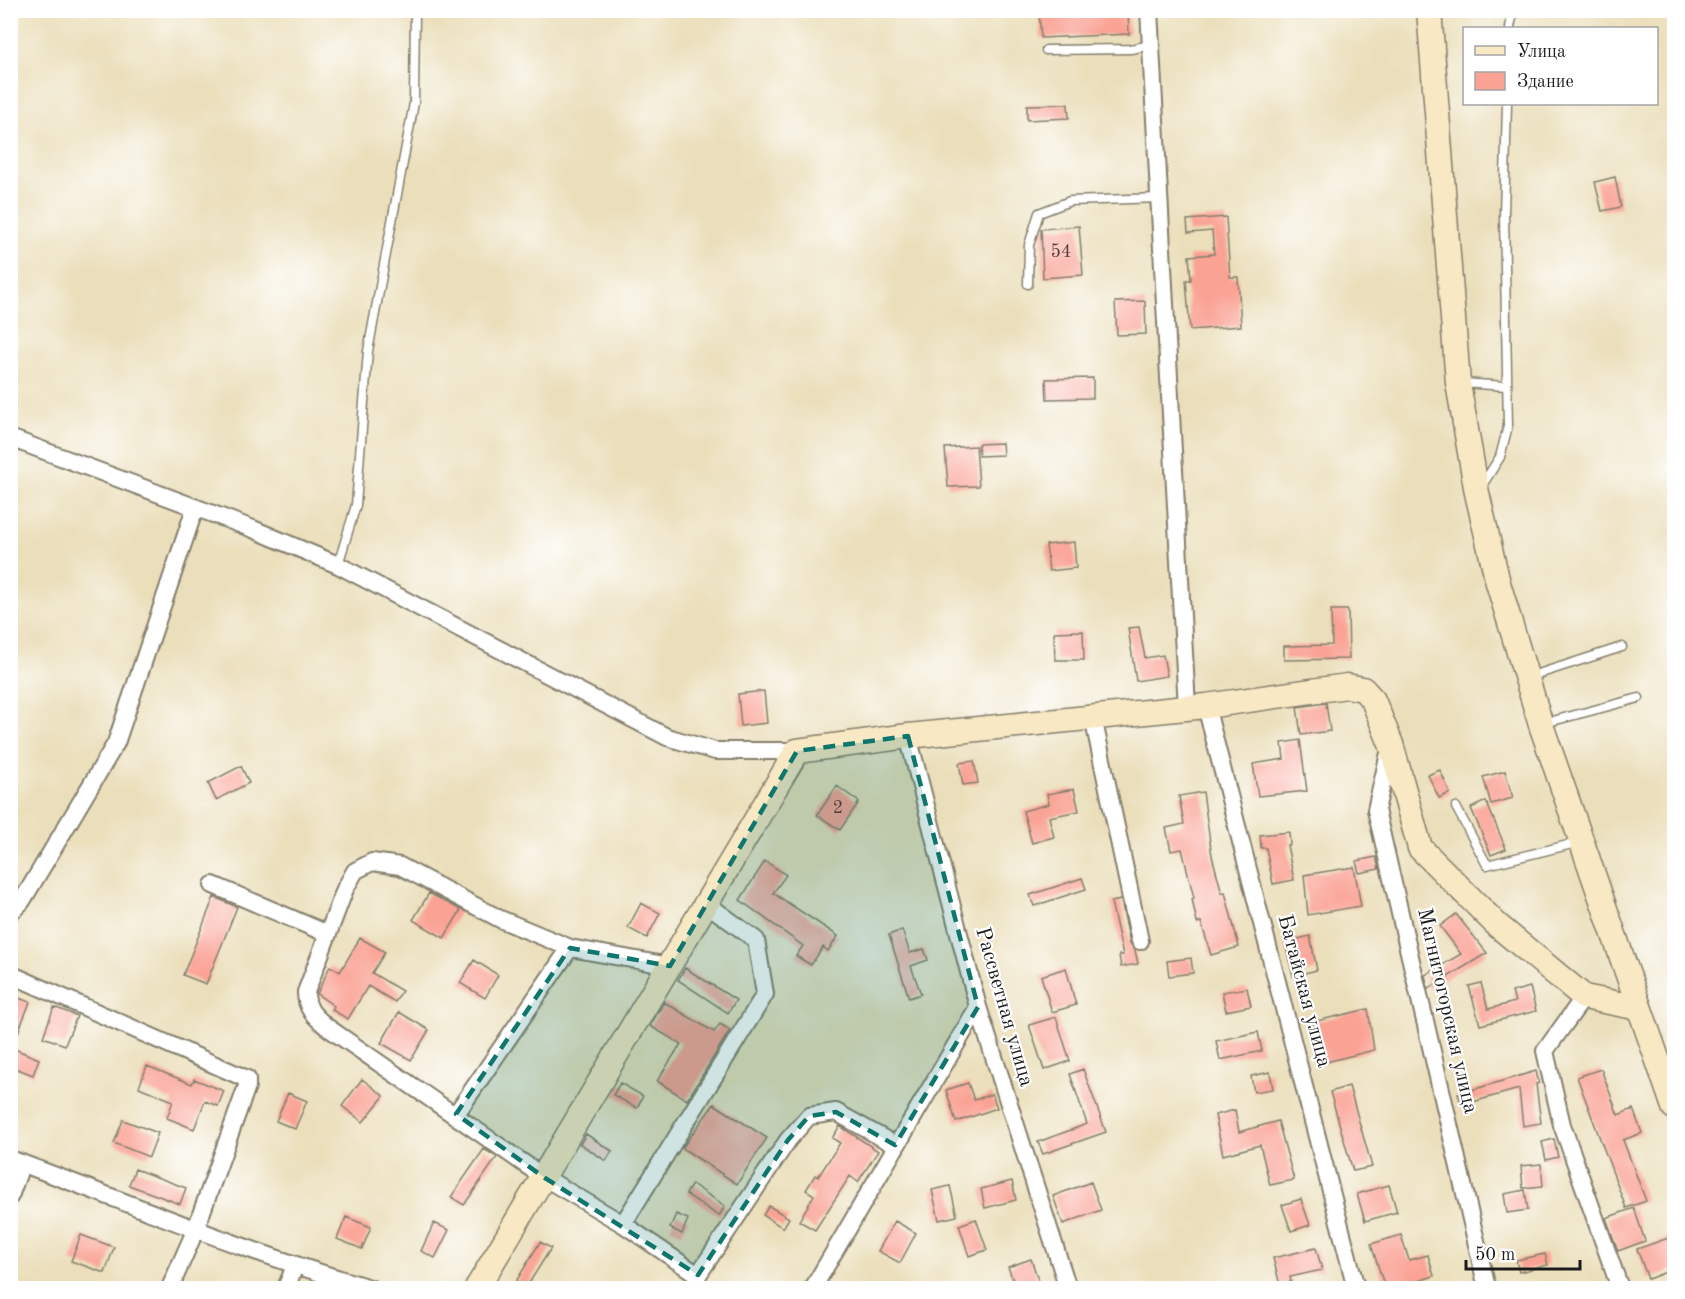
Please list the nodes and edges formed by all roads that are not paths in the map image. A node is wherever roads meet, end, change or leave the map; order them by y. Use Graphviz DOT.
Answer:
graph roads {
  1 [pos="416,10"];
  2 [pos="1149,10"];
  3 [pos="1429,10"];
  4 [pos="1513,10"];
  5 [pos="1510,27"];
  6 [pos="1151,45"];
  7 [pos="1046,50"];
  8 [pos="1507,105"];
  9 [pos="1160,198"];
  10 [pos="1028,284"];
  11 [pos="1458,383"];
  12 [pos="1506,386"];
  13 [pos="10,438"];
  14 [pos="1477,493"];
  15 [pos="195,508"];
  16 [pos="338,565"];
  17 [pos="1622,647"];
  18 [pos="1527,678"];
  19 [pos="1639,698"];
  20 [pos="1197,707"];
  21 [pos="1093,717"];
  22 [pos="1541,724"];
  23 [pos="908,736"];
  24 [pos="1391,744"];
  25 [pos="797,751"];
  26 [pos="1456,807"];
  27 [pos="1581,842"];
  28 [pos="213,885"];
  29 [pos="707,904"];
  30 [pos="10,914"];
  31 [pos="328,934"];
  32 [pos="1140,941"];
  33 [pos="570,948"];
  34 [pos="670,966"];
  35 [pos="10,974"];
  36 [pos="1584,997"];
  37 [pos="978,1007"];
  38 [pos="1639,1008"];
  39 [pos="1674,1107"];
  40 [pos="456,1114"];
  41 [pos="895,1145"];
  42 [pos="16,1161"];
  43 [pos="545,1178"];
  44 [pos="10,1196"];
  45 [pos="623,1224"];
  46 [pos="195,1231"];
  47 [pos="295,1266"];
  48 [pos="697,1282"];
  49 [pos="170,1288"];
  50 [pos="286,1288"];
  51 [pos="370,1288"];
  52 [pos="477,1288"];
  53 [pos="813,1288"];
  54 [pos="1068,1288"];
  55 [pos="1356,1288"];
  56 [pos="1487,1288"];
  57 [pos="1620,1288"];
  1 -- 16 [label="lane"];
  2 -- 6 [label="street, Батайская улица"];
  3 -- 11 [label="street"];
  4 -- 5 [label="lane"];
  6 -- 7 [label="lane"];
  6 -- 9 [label="street, Батайская улица"];
  8 -- 12 [label="lane"];
  9 -- 10 [label="lane"];
  9 -- 20 [label="street, Батайская улица"];
  11 -- 12 [label="lane"];
  11 -- 14 [label="street"];
  12 -- 14 [label="lane"];
  13 -- 15 [label="street"];
  14 -- 18 [label="street"];
  15 -- 16 [label="street"];
  15 -- 30 [label="street"];
  16 -- 25 [label="street"];
  17 -- 18 [label="lane"];
  18 -- 22 [label="street"];
  19 -- 22 [label="lane"];
  20 -- 21 [label="street"];
  20 -- 24 [label="street"];
  20 -- 55 [label="street, Батайская улица"];
  21 -- 23 [label="street"];
  21 -- 32 [label="street"];
  22 -- 27 [label="street"];
  23 -- 25 [label="street"];
  23 -- 37 [label="street, Рассветная улица"];
  24 -- 36 [label="street"];
  24 -- 56 [label="street, Магнитогорская улица"];
  25 -- 29 [label="street"];
  26 -- 27 [label="lane"];
  27 -- 38 [label="street"];
  28 -- 31 [label="street"];
  29 -- 34 [label="street"];
  29 -- 45 [label="street"];
  31 -- 33 [label="street"];
  31 -- 40 [label="street"];
  33 -- 34 [label="street"];
  33 -- 40 [label="street"];
  34 -- 43 [label="street"];
  35 -- 46 [label="street"];
  36 -- 38 [label="street"];
  36 -- 57 [label="street"];
  37 -- 41 [label="street"];
  37 -- 54 [label="street, Рассветная улица"];
  38 -- 39 [label="street"];
  40 -- 43 [label="street"];
  41 -- 48 [label="street"];
  41 -- 53 [label="street"];
  42 -- 44 [label="street"];
  42 -- 46 [label="street"];
  43 -- 45 [label="street"];
  43 -- 52 [label="street"];
  45 -- 48 [label="street"];
  46 -- 47 [label="street"];
  46 -- 49 [label="street"];
  47 -- 50 [label="street"];
  47 -- 51 [label="street"];
}
